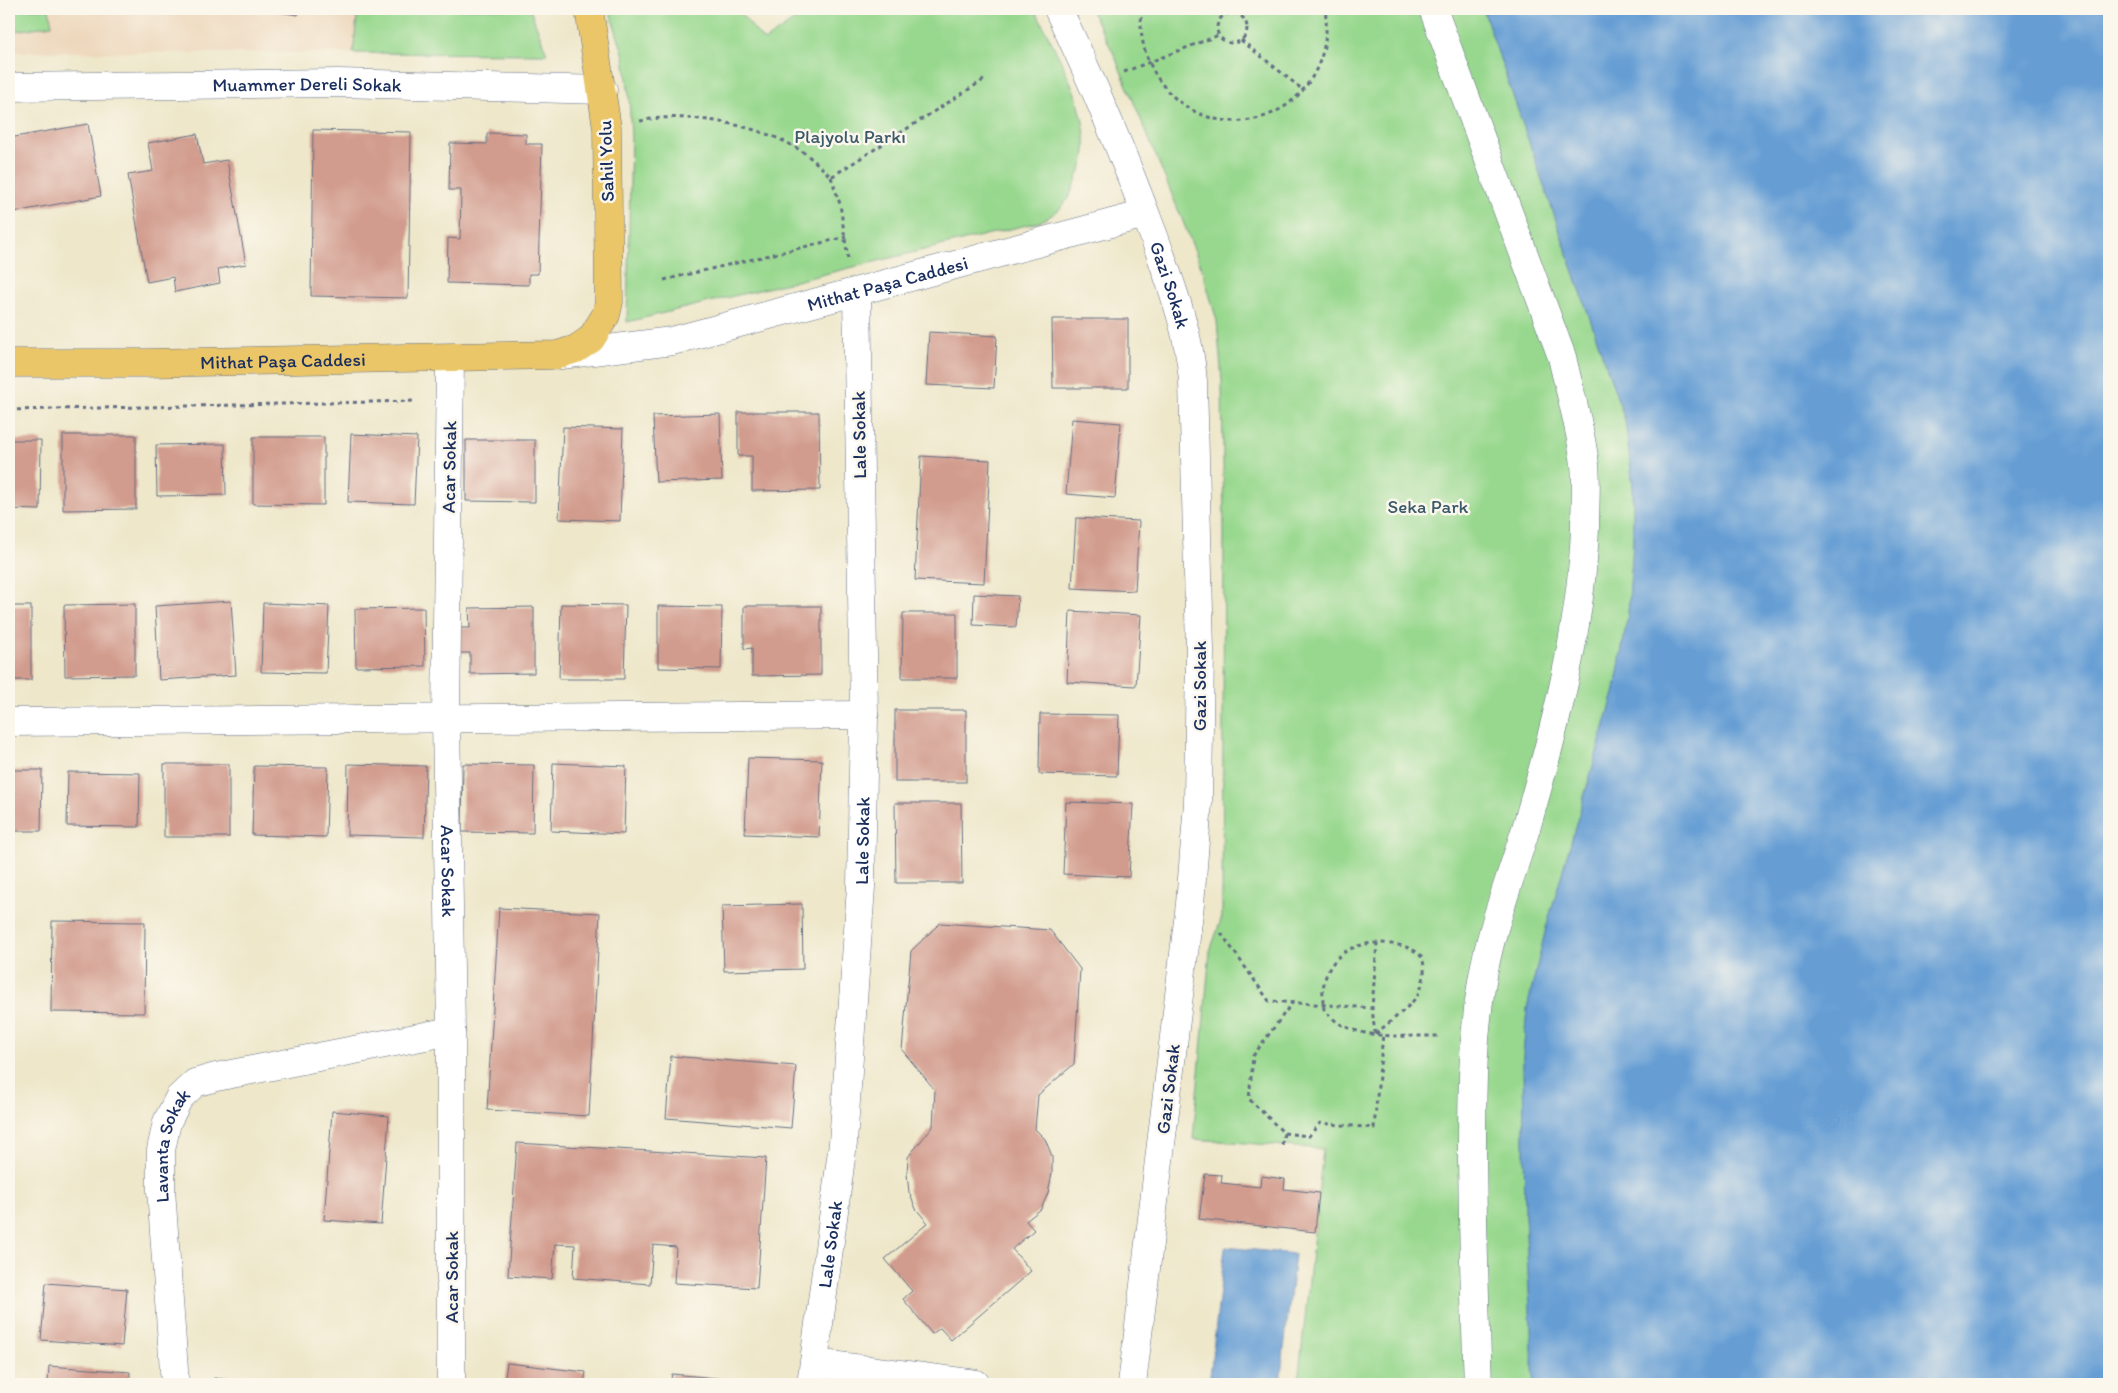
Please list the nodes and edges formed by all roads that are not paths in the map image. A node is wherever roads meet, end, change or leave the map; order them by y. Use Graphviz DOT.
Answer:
graph roads {
  1 [pos="589,9"];
  2 [pos="1058,9"];
  3 [pos="1433,9"];
  4 [pos="9,87"];
  5 [pos="603,90"];
  6 [pos="1145,214"];
  7 [pos="854,294"];
  8 [pos="606,315"];
  9 [pos="628,347"];
  10 [pos="557,355"];
  11 [pos="450,359"];
  12 [pos="9,363"];
  13 [pos="864,715"];
  14 [pos="446,718"];
  15 [pos="9,722"];
  16 [pos="452,1031"];
  17 [pos="813,1374"];
  18 [pos="175,1384"];
  19 [pos="451,1384"];
  20 [pos="976,1384"];
  21 [pos="1132,1384"];
  22 [pos="1478,1384"];
  1 -- 5 [label="main road, Sahil Yolu"];
  2 -- 6 [label="street, Gazi Sokak"];
  3 -- 22 [label="street"];
  4 -- 5 [label="street, Muammer Dereli Sokak"];
  5 -- 8 [label="main road, Sahil Yolu"];
  6 -- 7 [label="street, Mithat Paşa Caddesi"];
  6 -- 21 [label="street, Gazi Sokak"];
  7 -- 9 [label="street, Mithat Paşa Caddesi"];
  7 -- 13 [label="street, Lale Sokak"];
  8 -- 9 [label="street"];
  8 -- 10 [label="main road, Mithat Paşa Caddesi"];
  9 -- 10 [label="street, Mithat Paşa Caddesi"];
  10 -- 11 [label="main road, Mithat Paşa Caddesi"];
  11 -- 12 [label="main road, Mithat Paşa Caddesi"];
  11 -- 14 [label="street, Acar Sokak"];
  13 -- 14 [label="street"];
  13 -- 17 [label="street, Lale Sokak"];
  14 -- 15 [label="street"];
  14 -- 16 [label="street, Acar Sokak"];
  16 -- 18 [label="street, Lavanta Sokak"];
  16 -- 19 [label="street, Acar Sokak"];
  17 -- 20 [label="street"];
}
